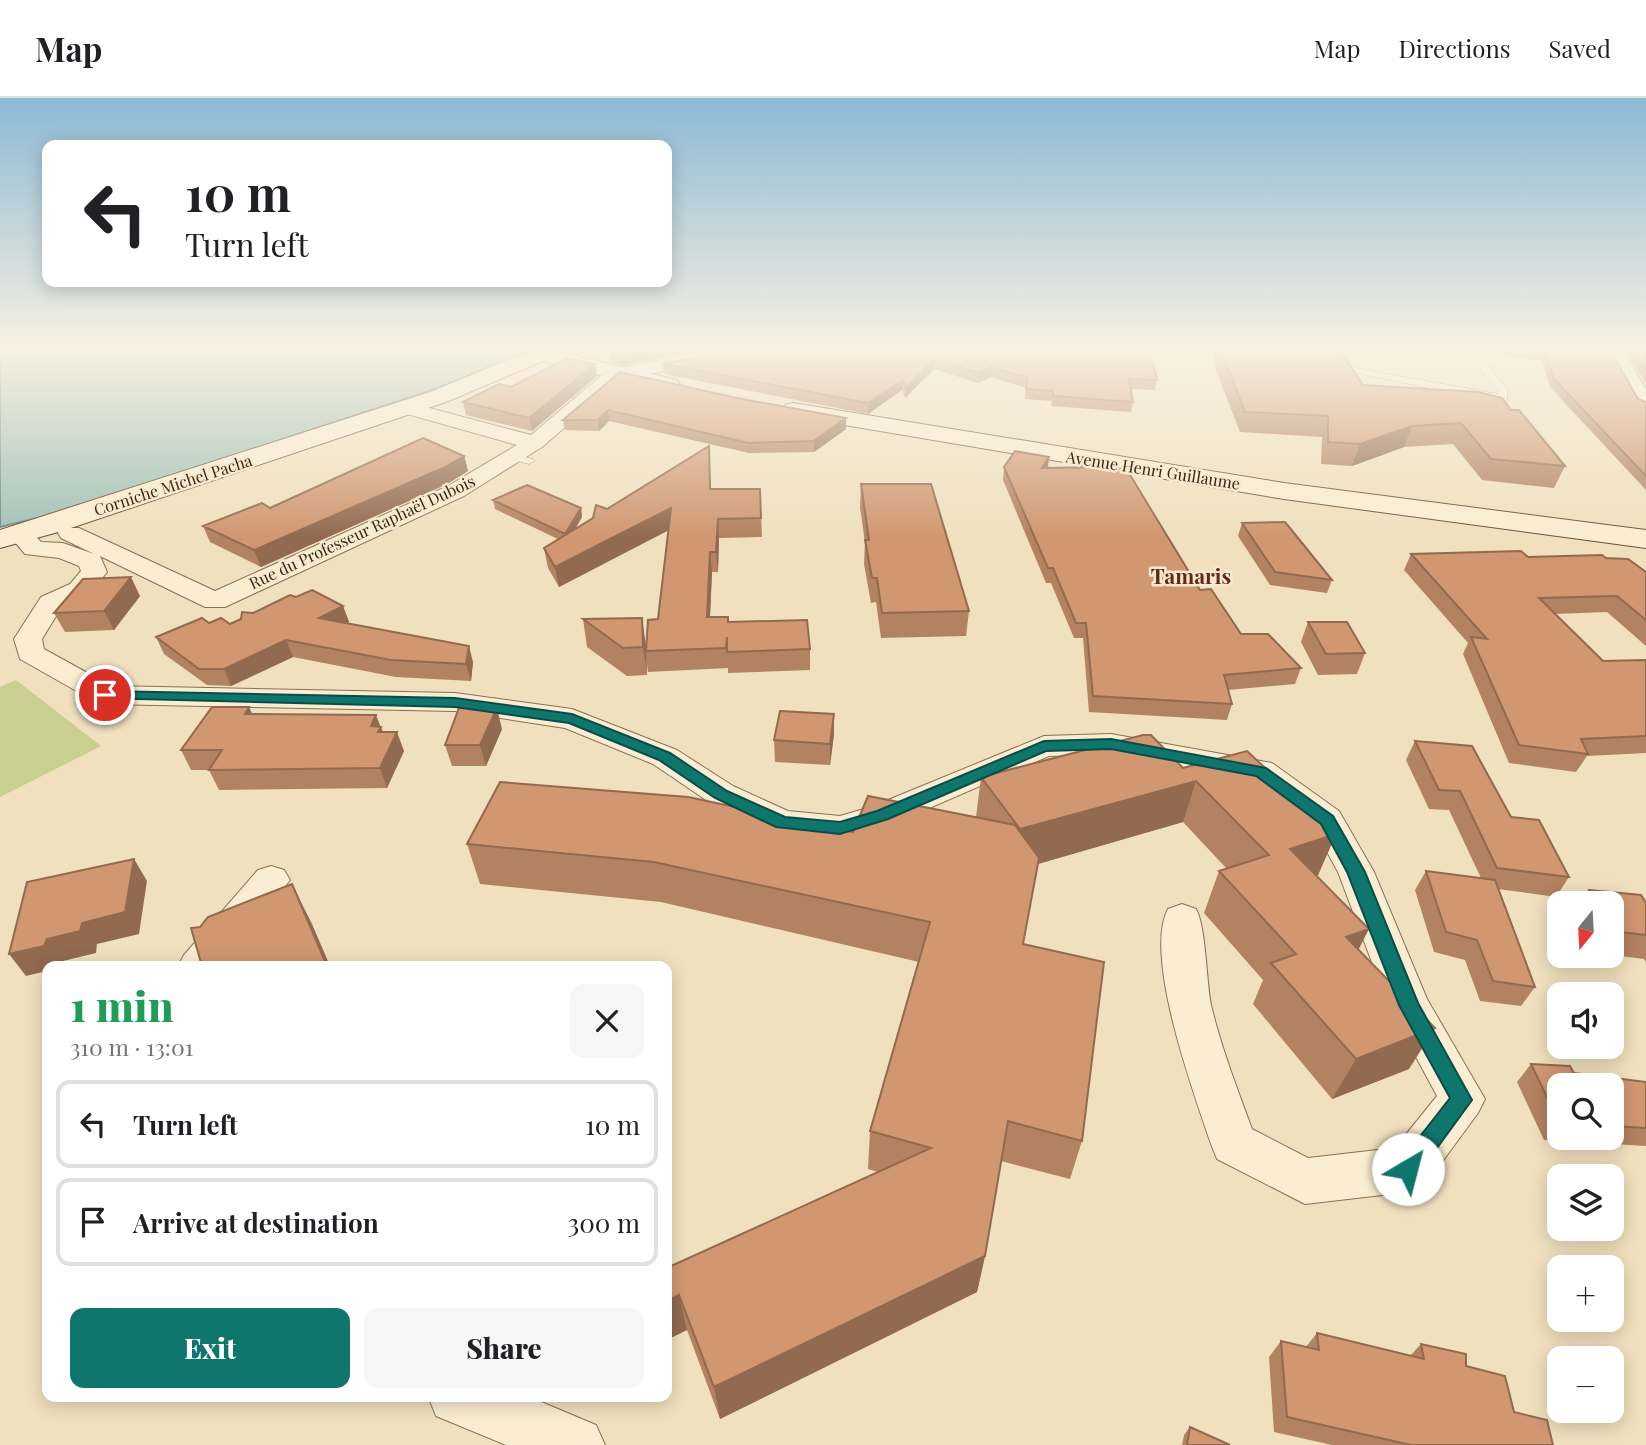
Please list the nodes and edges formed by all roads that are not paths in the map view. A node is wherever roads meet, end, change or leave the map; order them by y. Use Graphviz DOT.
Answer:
graph roads {
  1 [pos="392,413"];
  2 [pos="420,413"];
  3 [pos="572,413"];
  4 [pos="808,413"];
  5 [pos="526,454"];
  6 [pos="24,532"];
  7 [pos="1643,542"];
  8 [pos="271,880"];
  9 [pos="1182,919"];
  10 [pos="202,961"];
  11 [pos="471,1402"];
  12 [pos="576,1445"];
  1 -- 6 [label="street, Corniche Michel Pacha"];
  2 -- 5 [label="street"];
  3 -- 5 [label="street, Rue du Professeur Raphaël Dubois"];
  4 -- 7 [label="street, Avenue Henri Guillaume"];
  5 -- 6 [label="street, Rue du Professeur Raphaël Dubois"];
  6 -- 9 [label="street"];
  8 -- 10 [label="street"];
  11 -- 12 [label="street"];
}
